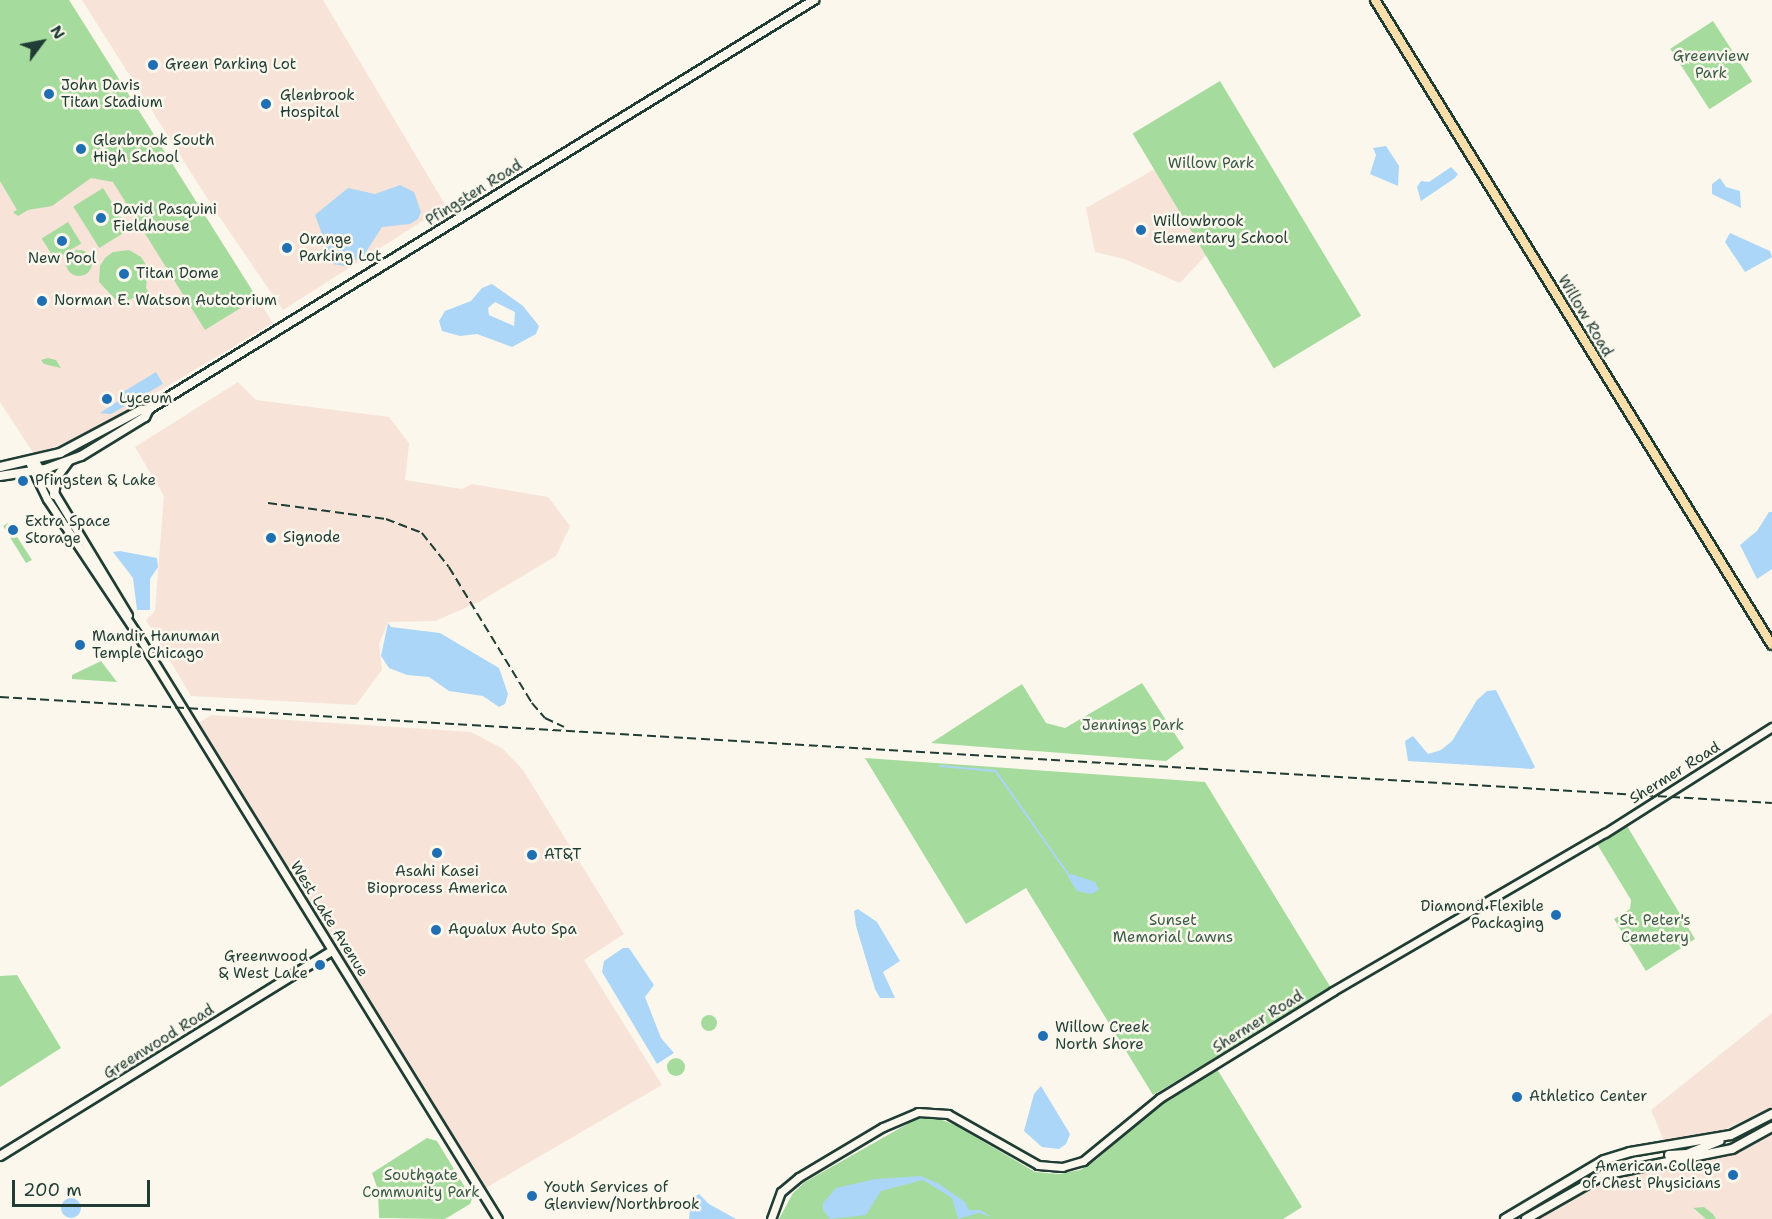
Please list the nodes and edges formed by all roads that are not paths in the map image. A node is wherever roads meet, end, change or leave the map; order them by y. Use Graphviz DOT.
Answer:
graph roads {
  1 [pos="814,0"];
  2 [pos="1375,0"];
  3 [pos="149,409"];
  4 [pos="70,460"];
  5 [pos="32,462"];
  6 [pos="0,467"];
  7 [pos="36,471"];
  8 [pos="0,476"];
  9 [pos="54,495"];
  10 [pos="137,634"];
  11 [pos="1772,645"];
  12 [pos="1772,727"];
  13 [pos="332,951"];
  14 [pos="1772,1114"];
  15 [pos="1772,1127"];
  16 [pos="1731,1135"];
  17 [pos="1660,1147"];
  18 [pos="0,1156"];
  19 [pos="1669,1159"];
  20 [pos="498,1219"];
  21 [pos="771,1219"];
  22 [pos="1505,1219"];
  23 [pos="1526,1219"];
  1 -- 3 [label="main road, Pfingsten Road"];
  2 -- 11 [label="main road, Willow Road"];
  3 -- 4 [label="main road, Pfingsten Road"];
  3 -- 5 [label="main road, Pfingsten Road"];
  4 -- 7 [label="main road, Pfingsten Road"];
  4 -- 9 [label="main road"];
  5 -- 6 [label="main road, Pfingsten Road"];
  5 -- 7 [label="street, West Lake Avenue"];
  7 -- 8 [label="main road, Pfingsten Road"];
  7 -- 9 [label="street, West Lake Avenue"];
  7 -- 10 [label="street, West Lake Avenue"];
  9 -- 10 [label="street, West Lake Avenue"];
  10 -- 13 [label="street, West Lake Avenue"];
  12 -- 21 [label="street, Shermer Road"];
  13 -- 18 [label="main road, Greenwood Road"];
  13 -- 20 [label="street, West Lake Avenue"];
  14 -- 16 [label="main road"];
  15 -- 19 [label="main road"];
  16 -- 17 [label="main road"];
  16 -- 19 [label="main road"];
  17 -- 19 [label="main road"];
  17 -- 22 [label="main road"];
  19 -- 23 [label="main road"];
}
